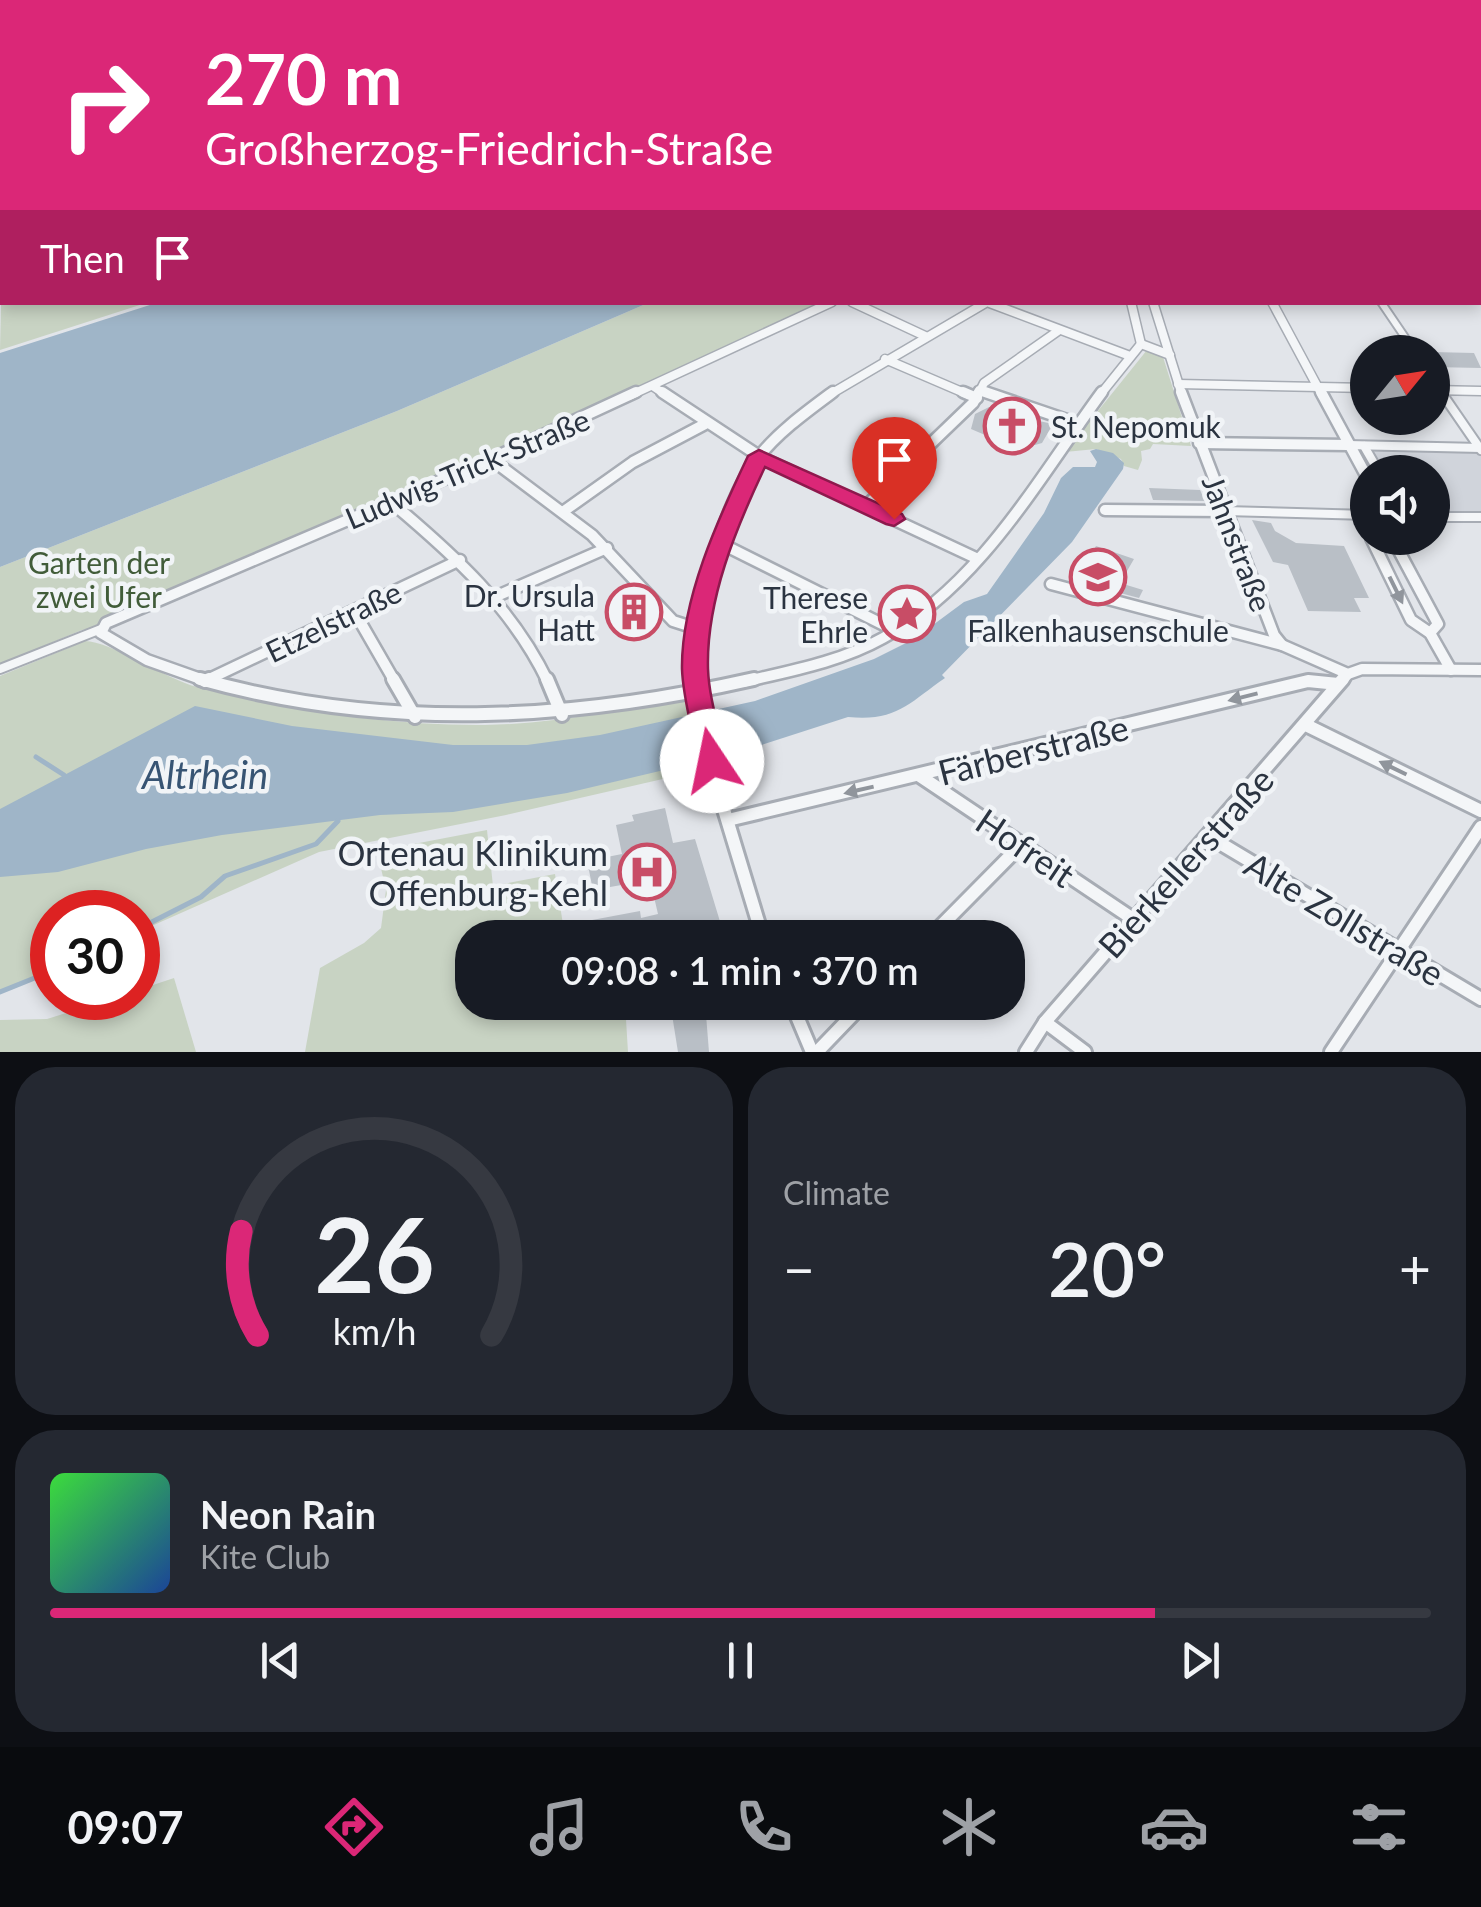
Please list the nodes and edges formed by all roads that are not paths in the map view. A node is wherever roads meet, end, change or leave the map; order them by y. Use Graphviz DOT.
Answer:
graph roads {
  1 [pos="826,305"];
  2 [pos="858,305"];
  3 [pos="982,305"];
  4 [pos="994,305"];
  5 [pos="1132,305"];
  6 [pos="1154,305"];
  7 [pos="1274,305"];
  8 [pos="1383,305"];
  9 [pos="1058,331"];
  10 [pos="1403,335"];
  11 [pos="925,336"];
  12 [pos="1141,344"];
  13 [pos="1170,355"];
  14 [pos="1130,356"];
  15 [pos="885,359"];
  16 [pos="1178,384"];
  17 [pos="654,387"];
  18 [pos="1316,387"];
  19 [pos="1350,388"];
  20 [pos="1450,390"];
  21 [pos="1481,391"];
  22 [pos="978,394"];
  23 [pos="1450,408"];
  24 [pos="706,424"];
  25 [pos="1078,424"];
  26 [pos="1200,443"];
  27 [pos="1348,445"];
  28 [pos="1364,446"];
  29 [pos="1481,449"];
  30 [pos="1354,455"];
  31 [pos="1370,455"];
  32 [pos="759,456"];
  33 [pos="492,459"];
  34 [pos="391,502"];
  35 [pos="866,506"];
  36 [pos="1105,510"];
  37 [pos="564,511"];
  38 [pos="1225,511"];
  39 [pos="1350,514"];
  40 [pos="1450,516"];
  41 [pos="1481,517"];
  42 [pos="720,543"];
  43 [pos="607,548"];
  44 [pos="1379,555"];
  45 [pos="1401,555"];
  46 [pos="978,559"];
  47 [pos="460,560"];
  48 [pos="1051,584"];
  49 [pos="496,596"];
  50 [pos="354,611"];
  51 [pos="100,628"];
  52 [pos="698,630"];
  53 [pos="896,631"];
  54 [pos="1430,634"];
  55 [pos="1282,645"];
  56 [pos="0,669"];
  57 [pos="1450,670"];
  58 [pos="1481,670"];
  59 [pos="1343,679"];
  60 [pos="206,681"];
  61 [pos="700,699"];
  62 [pos="562,715"];
  63 [pos="415,718"];
  64 [pos="1306,725"];
  65 [pos="920,776"];
  66 [pos="1481,812"];
  67 [pos="728,820"];
  68 [pos="1481,827"];
  69 [pos="1208,836"];
  70 [pos="1022,844"];
  71 [pos="1132,919"];
  72 [pos="758,920"];
  73 [pos="948,920"];
  74 [pos="1398,949"];
  75 [pos="1481,1000"];
  76 [pos="799,1020"];
  77 [pos="847,1020"];
  78 [pos="1045,1022"];
  79 [pos="814,1052"];
  80 [pos="1026,1052"];
  81 [pos="1085,1052"];
  82 [pos="1331,1052"];
  1 -- 17 [label="street, Ludwig-Trick-Straße"];
  2 -- 11 [label="street"];
  3 -- 11 [label="street"];
  4 -- 9 [label="street"];
  5 -- 12 [label="street"];
  6 -- 13 [label="street, Jahnstraße"];
  7 -- 18 [label="street"];
  8 -- 10 [label="street"];
  9 -- 14 [label="street"];
  9 -- 22 [label="street"];
  11 -- 15 [label="street"];
  12 -- 13 [label="street"];
  12 -- 14 [label="street"];
  13 -- 16 [label="street, Jahnstraße"];
  14 -- 25 [label="street"];
  15 -- 22 [label="street"];
  15 -- 32 [label="street"];
  16 -- 18 [label="street"];
  16 -- 26 [label="street, Jahnstraße"];
  17 -- 24 [label="street"];
  17 -- 33 [label="street, Ludwig-Trick-Straße"];
  18 -- 19 [label="street"];
  18 -- 27 [label="street"];
  20 -- 21 [label="street"];
  22 -- 25 [label="street"];
  22 -- 35 [label="street"];
  23 -- 29 [label="street"];
  24 -- 32 [label="street"];
  24 -- 37 [label="street"];
  25 -- 46 [label="street"];
  26 -- 27 [label="street"];
  26 -- 38 [label="street, Jahnstraße"];
  27 -- 28 [label="street"];
  27 -- 30 [label="street"];
  28 -- 29 [label="street"];
  28 -- 31 [label="street"];
  32 -- 35 [label="street"];
  32 -- 42 [label="street"];
  33 -- 34 [label="street, Ludwig-Trick-Straße"];
  33 -- 37 [label="street"];
  34 -- 47 [label="street"];
  34 -- 51 [label="street, Ludwig-Trick-Straße"];
  35 -- 46 [label="street"];
  36 -- 38 [label="street"];
  37 -- 43 [label="street"];
  38 -- 39 [label="street"];
  38 -- 55 [label="street, Jahnstraße"];
  40 -- 41 [label="street"];
  42 -- 52 [label="street"];
  42 -- 53 [label="street"];
  43 -- 49 [label="street"];
  43 -- 52 [label="street"];
  44 -- 54 [label="street, one-way"];
  45 -- 54 [label="street"];
  46 -- 53 [label="street"];
  47 -- 49 [label="street"];
  47 -- 50 [label="street, Etzelstraße"];
  48 -- 55 [label="street"];
  49 -- 62 [label="street"];
  50 -- 60 [label="street, Etzelstraße"];
  50 -- 63 [label="street"];
  51 -- 56 [label="street"];
  51 -- 60 [label="street"];
  52 -- 61 [label="street"];
  53 -- 61 [label="street"];
  54 -- 57 [label="street"];
  55 -- 59 [label="street"];
  57 -- 58 [label="street, Färberstraße"];
  57 -- 59 [label="street, Färberstraße"];
  59 -- 64 [label="street, Bierkellerstraße"];
  59 -- 65 [label="street, Färberstraße, one-way"];
  60 -- 63 [label="street"];
  61 -- 62 [label="street"];
  61 -- 67 [label="street"];
  62 -- 63 [label="street"];
  66 -- 64 [label="street, one-way"];
  64 -- 69 [label="street, Bierkellerstraße"];
  65 -- 67 [label="street, Färberstraße, one-way"];
  65 -- 70 [label="street, Hofreit"];
  67 -- 72 [label="street"];
  68 -- 74 [label="street"];
  69 -- 71 [label="street, Bierkellerstraße"];
  69 -- 74 [label="street, Alte Zollstraße"];
  70 -- 71 [label="street, Hofreit"];
  70 -- 73 [label="street"];
  71 -- 78 [label="street, Bierkellerstraße"];
  74 -- 75 [label="street, Alte Zollstraße"];
  74 -- 82 [label="street"];
  76 -- 79 [label="street"];
  77 -- 79 [label="street"];
  78 -- 80 [label="street, Bierkellerstraße"];
  78 -- 81 [label="street"];
}
